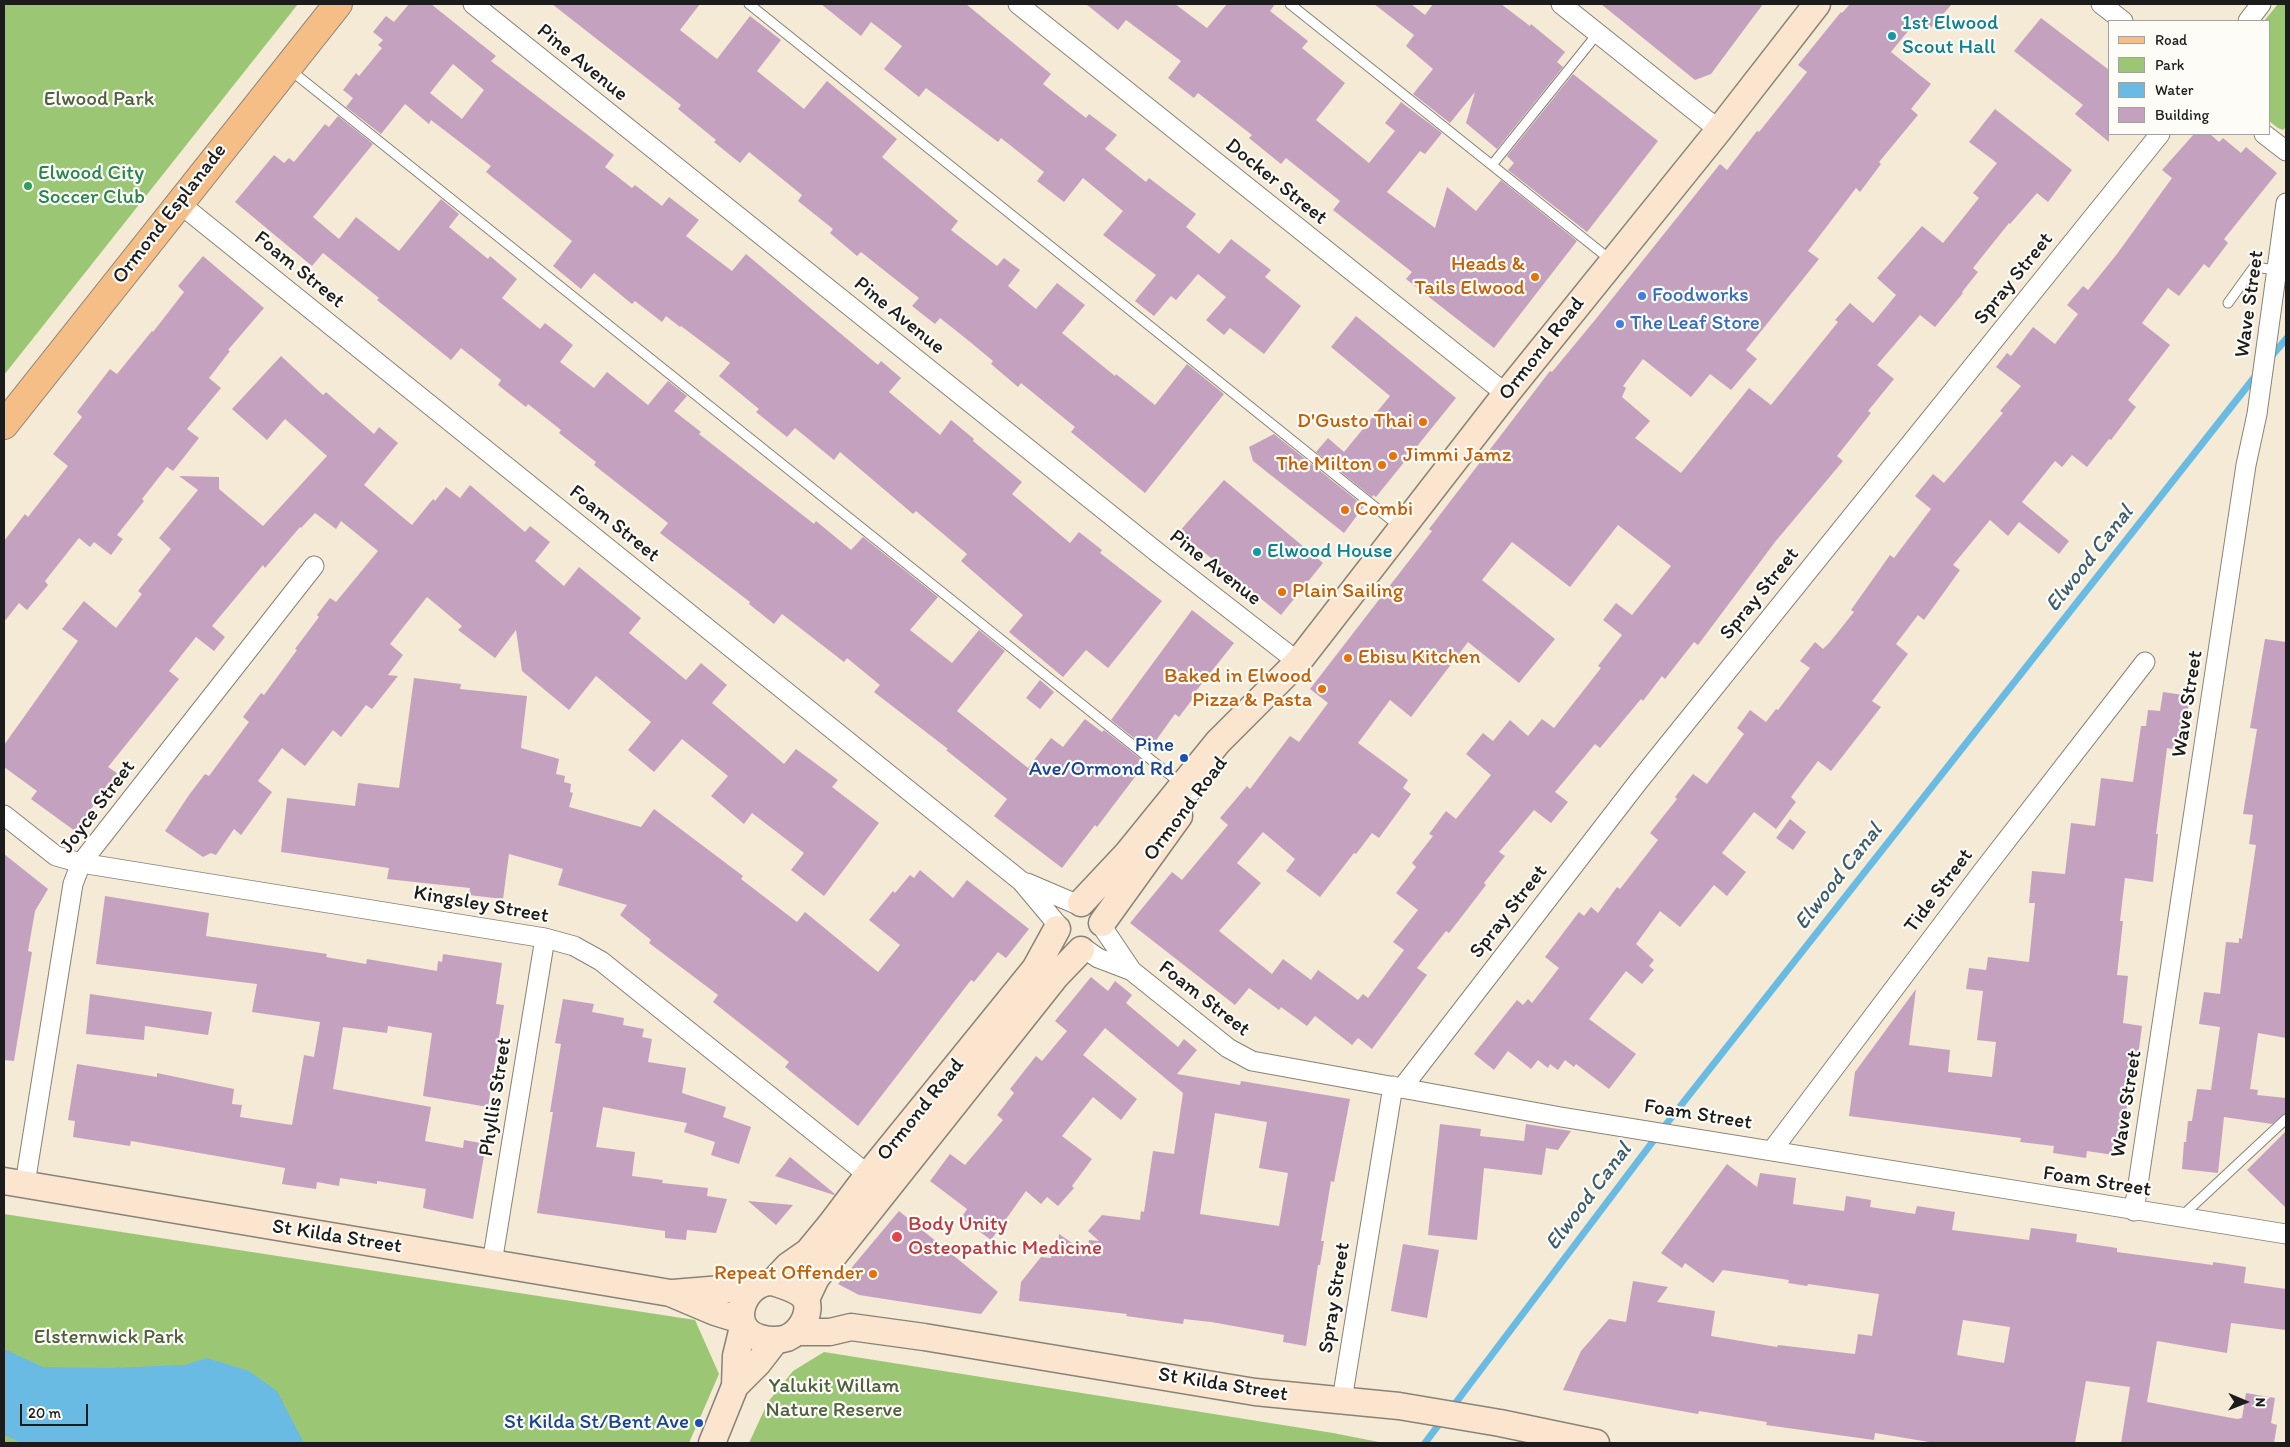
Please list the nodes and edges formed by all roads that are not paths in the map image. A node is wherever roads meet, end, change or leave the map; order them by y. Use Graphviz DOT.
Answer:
graph roads {
  1 [pos="338,4"];
  2 [pos="473,4"];
  3 [pos="749,4"];
  4 [pos="1018,4"];
  5 [pos="1290,4"];
  6 [pos="1561,4"];
  7 [pos="1817,4"];
  8 [pos="2101,4"];
  9 [pos="2261,4"];
  10 [pos="2122,20"];
  11 [pos="2249,20"];
  12 [pos="1598,33"];
  13 [pos="287,67"];
  14 [pos="1719,130"];
  15 [pos="2159,135"];
  16 [pos="2265,135"];
  17 [pos="2286,151"];
  18 [pos="1492,165"];
  19 [pos="179,203"];
  20 [pos="2286,204"];
  21 [pos="1612,261"];
  22 [pos="2277,270"];
  23 [pos="2228,303"];
  24 [pos="1506,394"];
  25 [pos="4,425"];
  26 [pos="1401,528"];
  27 [pos="314,566"];
  28 [pos="1298,662"];
  29 [pos="2145,662"];
  30 [pos="1189,790"];
  31 [pos="4,815"];
  32 [pos="81,863"];
  33 [pos="1021,881"];
  34 [pos="1078,904"];
  35 [pos="1057,926"];
  36 [pos="1103,926"];
  37 [pos="545,938"];
  38 [pos="1083,949"];
  39 [pos="1132,971"];
  40 [pos="1398,1087"];
  41 [pos="2286,1119"];
  42 [pos="1773,1150"];
  43 [pos="877,1182"];
  44 [pos="14,1183"];
  45 [pos="2134,1211"];
  46 [pos="2180,1218"];
  47 [pos="2286,1234"];
  48 [pos="492,1263"];
  49 [pos="763,1286"];
  50 [pos="670,1293"];
  51 [pos="807,1302"];
  52 [pos="742,1324"];
  53 [pos="851,1327"];
  54 [pos="786,1336"];
  55 [pos="735,1386"];
  56 [pos="1342,1400"];
  57 [pos="712,1443"];
  58 [pos="1596,1443"];
  1 -- 13 [label="main road, Ormond Esplanade"];
  2 -- 28 [label="street, Pine Avenue"];
  3 -- 26 [label="lane"];
  4 -- 24 [label="street, Docker Street"];
  5 -- 18 [label="lane"];
  6 -- 12 [label="street"];
  7 -- 14 [label="street, Ormond Road"];
  8 -- 10 [label="street"];
  9 -- 11 [label="street"];
  12 -- 14 [label="street"];
  12 -- 18 [label="lane"];
  13 -- 19 [label="main road, Ormond Esplanade"];
  13 -- 30 [label="lane"];
  14 -- 21 [label="street, Ormond Road"];
  15 -- 40 [label="street, Spray Street"];
  16 -- 17 [label="street"];
  18 -- 21 [label="lane"];
  19 -- 25 [label="main road, Ormond Esplanade"];
  19 -- 33 [label="street, Foam Street"];
  20 -- 22 [label="street, Wave Street"];
  21 -- 24 [label="street, Ormond Road"];
  22 -- 23 [label="lane"];
  22 -- 45 [label="street, Wave Street"];
  24 -- 26 [label="street, Ormond Road"];
  26 -- 28 [label="street, Ormond Road"];
  27 -- 32 [label="street, Joyce Street"];
  28 -- 30 [label="street, Ormond Road"];
  29 -- 42 [label="street, Tide Street"];
  30 -- 34 [label="street, Ormond Road"];
  30 -- 36 [label="street, Ormond Road"];
  31 -- 32 [label="street, Kingsley Street"];
  32 -- 37 [label="street, Kingsley Street"];
  32 -- 44 [label="street, Joyce Street"];
  33 -- 34 [label="street, Foam Street"];
  33 -- 35 [label="street, Foam Street"];
  34 -- 35 [label="street"];
  34 -- 36 [label="street"];
  35 -- 38 [label="street"];
  35 -- 43 [label="street, Ormond Road"];
  36 -- 38 [label="street"];
  36 -- 39 [label="street, Foam Street"];
  37 -- 43 [label="street, Kingsley Street"];
  37 -- 48 [label="street, Phyllis Street"];
  38 -- 39 [label="street, Foam Street"];
  38 -- 43 [label="street, Ormond Road"];
  39 -- 40 [label="street, Foam Street"];
  40 -- 42 [label="street, Foam Street"];
  40 -- 56 [label="street, Spray Street"];
  41 -- 46 [label="lane"];
  42 -- 45 [label="street, Foam Street"];
  43 -- 49 [label="street, Ormond Road"];
  43 -- 51 [label="street, Ormond Road"];
  44 -- 48 [label="street, St Kilda Street"];
  45 -- 46 [label="street, Foam Street"];
  46 -- 47 [label="street, Foam Street"];
  48 -- 50 [label="street, St Kilda Street"];
  49 -- 50 [label="street, St Kilda Street"];
  49 -- 51 [label="street"];
  49 -- 52 [label="street"];
  50 -- 52 [label="street, St Kilda Street"];
  51 -- 53 [label="street, St Kilda Street"];
  51 -- 54 [label="street"];
  52 -- 54 [label="street"];
  52 -- 55 [label="street"];
  53 -- 54 [label="street, St Kilda Street"];
  53 -- 56 [label="street, St Kilda Street"];
  54 -- 55 [label="street"];
  55 -- 57 [label="street"];
  56 -- 58 [label="street, St Kilda Street"];
}
